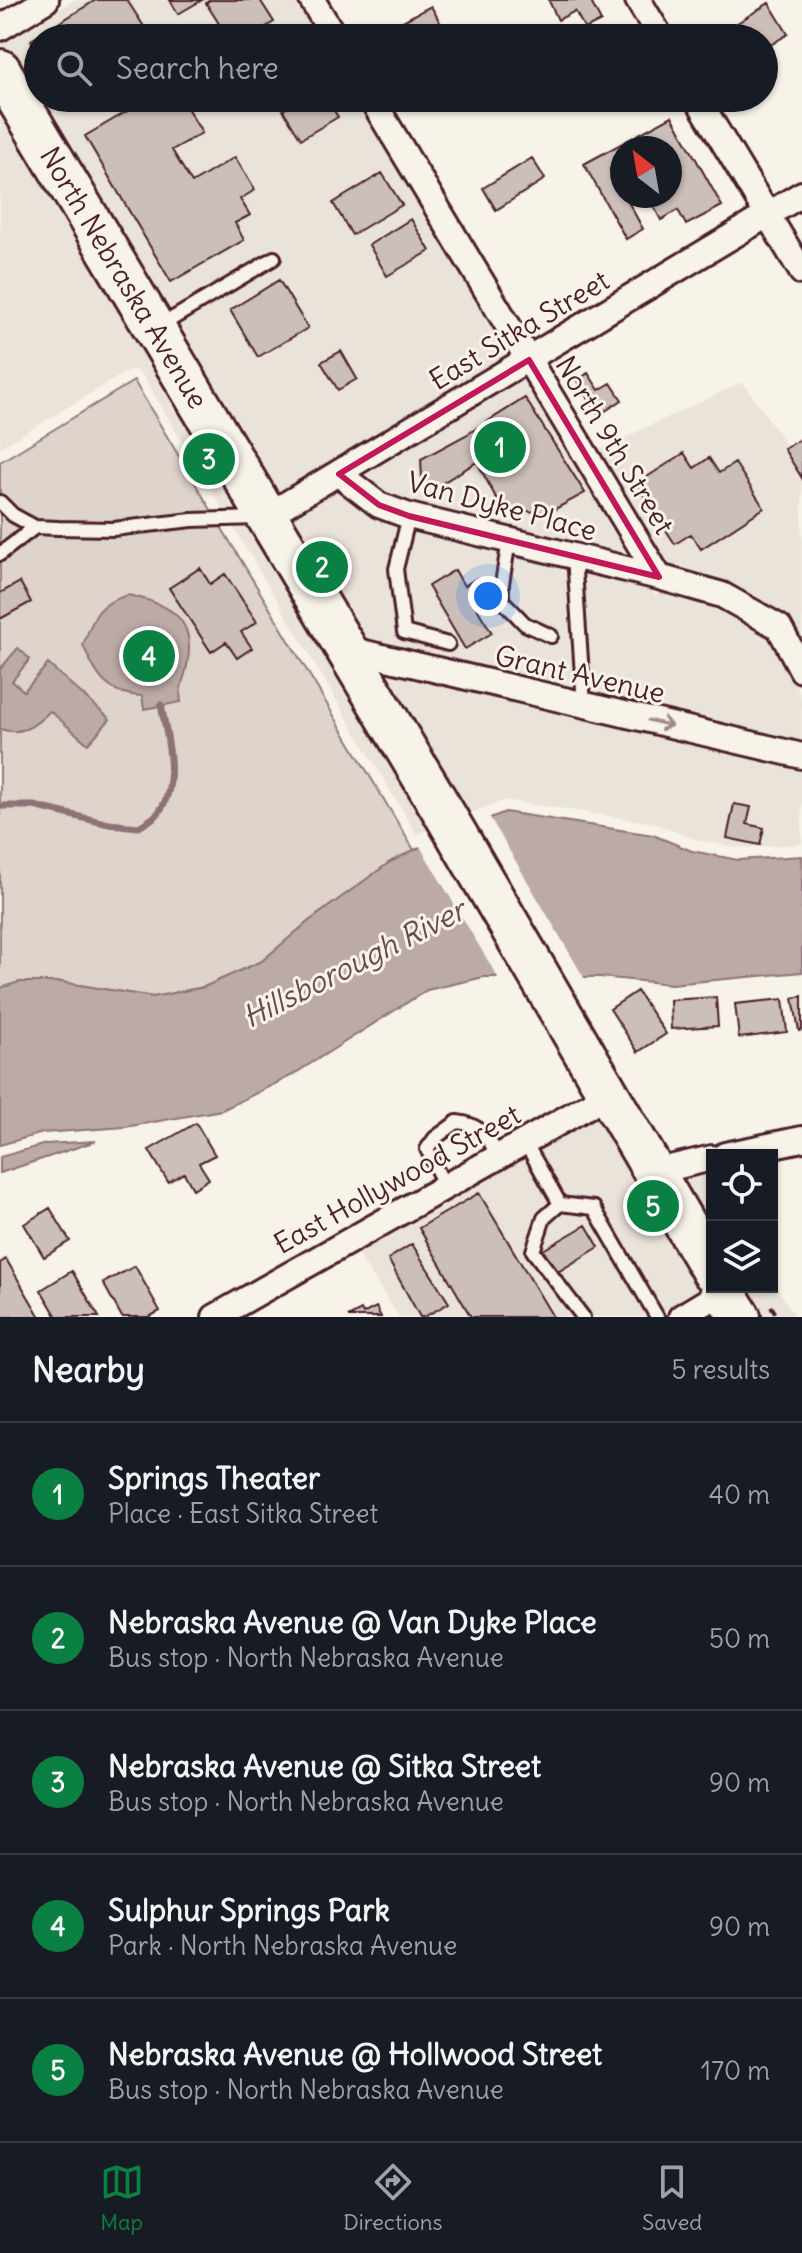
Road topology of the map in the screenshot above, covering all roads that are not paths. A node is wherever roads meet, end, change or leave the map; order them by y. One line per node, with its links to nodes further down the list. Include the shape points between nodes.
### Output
1 (46, 0): 6 (street)
2 (312, 0): 4 (street)
3 (638, 0): 5 (street)
4 (327, 24)
5 (653, 24)
6 (0, 28)
7 (0, 70): 8 (main road, North Nebraska Avenue)
8 (24, 111)
9 (25, 112): 16 (main road, North Nebraska Avenue)
10 (379, 112): 17 (street, North 9th Street)
11 (705, 112): 13 (street)
12 (802, 194): 13 (street, East Sitka Street)
13 (767, 214): 15 (street); 17 (street, East Sitka Street)
14 (274, 258): 16 (lane)
15 (802, 272)
16 (154, 330): 21 (main road, North Nebraska Avenue)
17 (529, 360): 18 (street, East Sitka Street); 26 (street, North 9th Street)
18 (339, 474): 20 (street, Van Dyke Place, via 379,505); 21 (street, East Sitka Street)
19 (0, 502): 22 (lane)
20 (409, 516): 23 (street, Van Dyke Place); 27 (lane, via 396,569)
21 (265, 517): 22 (lane, via 113,529); 30 (main road, North Nebraska Avenue)
22 (35, 527): 24 (lane)
23 (509, 540): 25 (street, Van Dyke Place); 28 (lane, via 502,600 525,624)
24 (0, 554)
25 (574, 556): 26 (street, Van Dyke Place); 33 (lane)
26 (659, 577): 32 (street, Van Dyke Place, via 722,595 779,627)
27 (404, 632): 29 (lane); 31 (lane)
28 (551, 636)
29 (448, 644)
30 (344, 648): 31 (street, Grant Avenue); 35 (main road, North Nebraska Avenue)
31 (398, 662): 33 (street, Grant Avenue)
32 (802, 670)
33 (584, 705): 34 (street, Grant Avenue, one-way to 34)
34 (802, 756)
35 (609, 1094): 37 (street, East Hollywood Street); 41 (main road, North Nebraska Avenue)
36 (802, 1139): 38 (street)
37 (525, 1142): 39 (street, East Hollywood Street); 43 (lane)
38 (754, 1149)
39 (499, 1157): 42 (street, East Hollywood Street); 42 (lane, via 481,1129 457,1122 427,1149)
40 (706, 1159): 41 (street)
41 (653, 1172): 44 (main road, North Nebraska Avenue)
42 (445, 1187): 46 (street, East Hollywood Street)
43 (560, 1204): 47 (lane, via 544,1218 533,1251); 48 (lane, via 594,1208)
44 (706, 1262)
45 (722, 1293): 49 (street)
46 (215, 1317)
47 (583, 1317)
48 (657, 1317)
49 (681, 1317)

